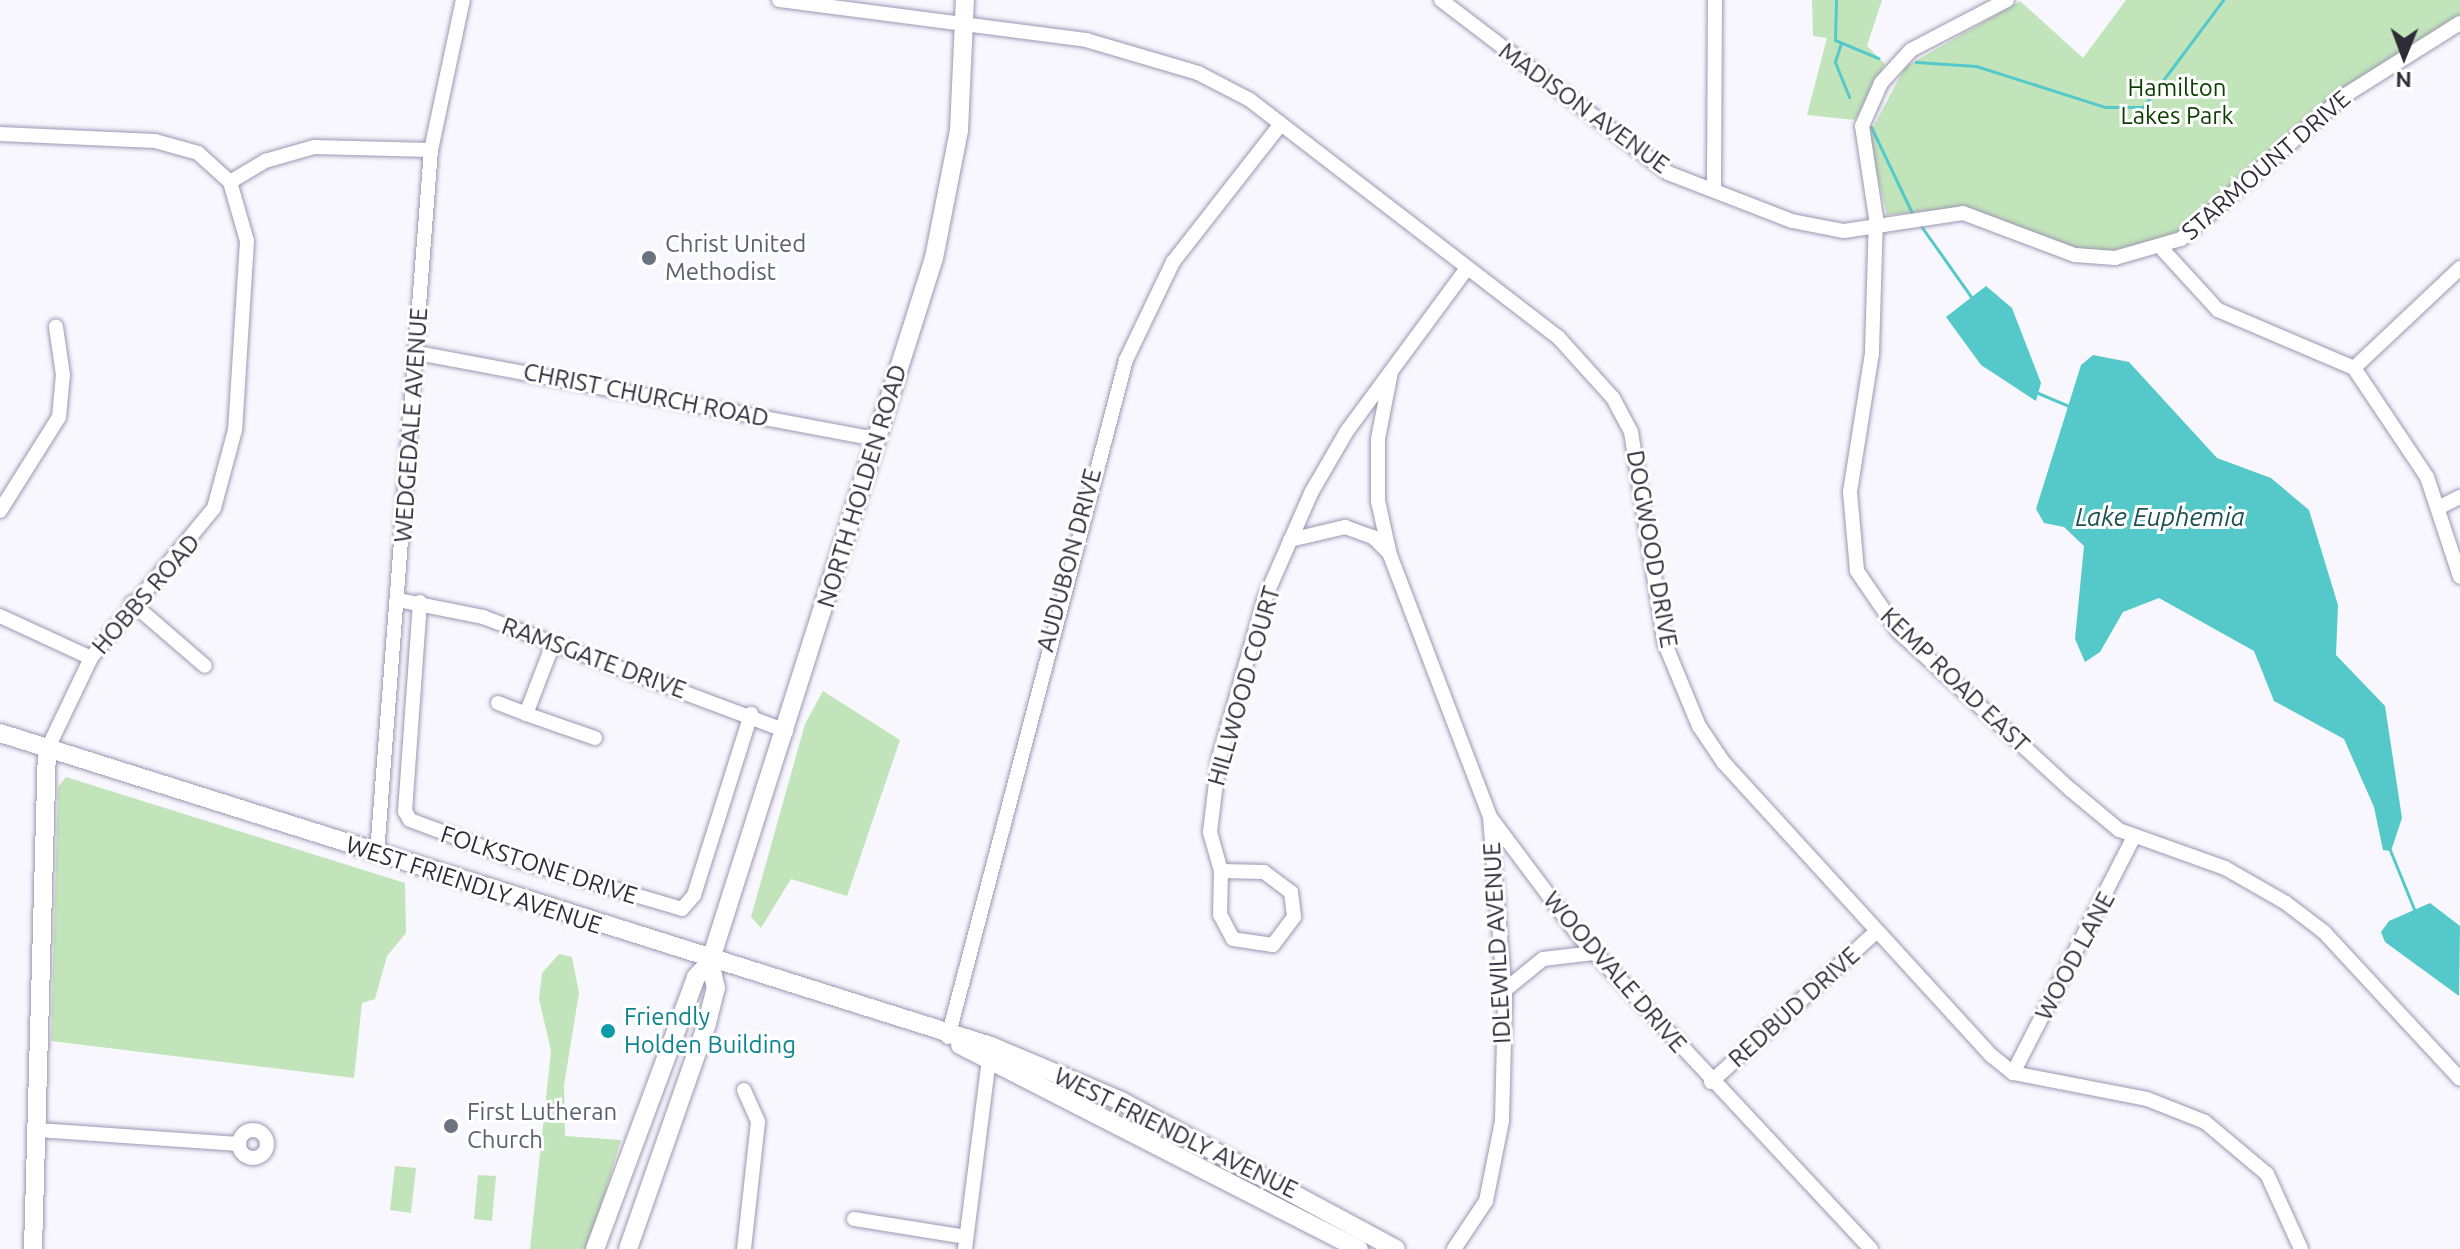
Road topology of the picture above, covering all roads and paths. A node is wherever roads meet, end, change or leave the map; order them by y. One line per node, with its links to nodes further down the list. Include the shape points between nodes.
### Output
1 (463, 0): 11 (street, WEDGEDALE AVENUE)
2 (779, 0): 8 (street, DOGWOOD DRIVE)
3 (965, 0): 8 (main road, NORTH HOLDEN ROAD)
4 (1441, 0): 13 (street, MADISON AVENUE, via 1668,173)
5 (1715, 0): 13 (street)
6 (2007, 0): 14 (street, KEMP ROAD EAST, via 1911,50 1881,83 1860,141)
7 (2460, 23): 15 (street, STARMOUNT DRIVE, via 2344,96 2210,217)
8 (964, 25): 9 (street, DOGWOOD DRIVE, via 1156,57 1250,100); 22 (main road, NORTH HOLDEN ROAD, via 950,188)
9 (1281, 124): 16 (street, DOGWOOD DRIVE); 51 (street, AUDUBON DRIVE, via 1173,262 1126,360)
10 (0, 134): 12 (street, via 175,143)
11 (431, 150): 12 (street, via 314,147 265,161); 19 (street, WEDGEDALE AVENUE)
12 (230, 182): 31 (street, HOBBS ROAD, via 247,241 231,455 203,528)
13 (1714, 187): 14 (street, MADISON AVENUE, via 1821,229)
14 (1875, 229): 15 (street, STARMOUNT DRIVE, via 1963,213 2075,255 2115,258); 44 (street, KEMP ROAD EAST, via 1870,368 1850,492 1857,571 1898,631 2071,790)
15 (2163, 250): 20 (street, via 2218,310)
16 (1467, 268): 21 (street, HILLWOOD COURT); 47 (street, DOGWOOD DRIVE, via 1558,337 1613,398 1638,456 1665,644 1699,726 1724,763)
17 (2460, 268): 20 (street)
18 (56, 327): 25 (street, via 63,375 59,417)
19 (417, 353): 22 (street, CHRIST CHURCH ROAD); 29 (street, WEDGEDALE AVENUE)
20 (2354, 368): 24 (street)
21 (1391, 372): 26 (street, HILLWOOD COURT, via 1347,431); 27 (street, WOODVALE DRIVE, via 1378,439 1378,501)
22 (875, 439): 39 (main road, NORTH HOLDEN ROAD)
23 (2460, 497): 24 (street)
24 (2440, 507): 28 (street)
25 (0, 511)
26 (1290, 540): 27 (street, via 1345,527 1373,537); 46 (street, HILLWOOD COURT, via 1265,598 1219,758 1210,832)
27 (1390, 555): 43 (street, WOODVALE DRIVE)
28 (2460, 577)
29 (398, 600): 30 (street, RAMSGATE DRIVE); 45 (street, WEDGEDALE AVENUE)
30 (420, 602): 33 (street, RAMSGATE DRIVE); 38 (street, FOLKSTONE DRIVE, via 405,811 410,820 517,860 682,909 694,895)
31 (132, 603): 34 (street, HOBBS ROAD); 35 (street)
32 (0, 616): 34 (street)
33 (553, 644): 37 (street); 38 (street, RAMSGATE DRIVE)
34 (91, 658): 42 (street, HOBBS ROAD)
35 (205, 666)
36 (498, 703): 37 (street)
37 (526, 714): 41 (street)
38 (751, 714): 39 (street, RAMSGATE DRIVE)
39 (786, 731): 49 (main road, NORTH HOLDEN ROAD)
40 (0, 733): 42 (main road, WEST FRIENDLY AVENUE)
41 (595, 738)
42 (47, 750): 45 (main road, WEST FRIENDLY AVENUE); 57 (main road, HOBBS ROAD)
43 (1490, 817): 48 (street, WOODVALE DRIVE); 50 (street, IDLEWILD AVENUE)
44 (2134, 837): 53 (street, WOOD LANE); 54 (street, KEMP ROAD EAST, via 2225,868 2286,903 2324,932)
45 (377, 853): 49 (main road, WEST FRIENDLY AVENUE)
46 (1221, 871): 46 (street, HILLWOOD COURT, via 1226,928 1243,944 1273,945 1294,917 1291,892 1276,876)
47 (1877, 931): 53 (street, DOGWOOD DRIVE); 55 (street, REDBUD DRIVE)
48 (1594, 953): 50 (street, via 1543,959); 55 (street, WOODVALE DRIVE)
49 (710, 962): 51 (main road, WEST FRIENDLY AVENUE); 62 (main road, NORTH HOLDEN ROAD, via 691,988); 63 (main road, NORTH HOLDEN ROAD, via 716,988 707,1023)
50 (1505, 990): 67 (street, IDLEWILD AVENUE, via 1499,1152 1486,1201)
51 (948, 1037): 52 (main road, WEST FRIENDLY AVENUE)
52 (989, 1054): 60 (street); 65 (main road, WEST FRIENDLY AVENUE); 66 (main road, WEST FRIENDLY AVENUE, via 1121,1101)
53 (2013, 1073): 69 (street, via 2147,1099 2205,1122 2267,1174)
54 (2460, 1079)
55 (1711, 1082): 68 (street, WOODVALE DRIVE)
56 (744, 1090): 64 (street, via 758,1122)
57 (38, 1130): 58 (street); 61 (main road, HOBBS ROAD)
58 (239, 1144)
59 (854, 1219): 60 (street)
60 (966, 1243)
61 (33, 1249)
62 (595, 1249)
63 (628, 1249)
64 (744, 1249)
65 (1359, 1249)
66 (1396, 1249)
67 (1454, 1249)
68 (1871, 1249)
69 (2301, 1249)

